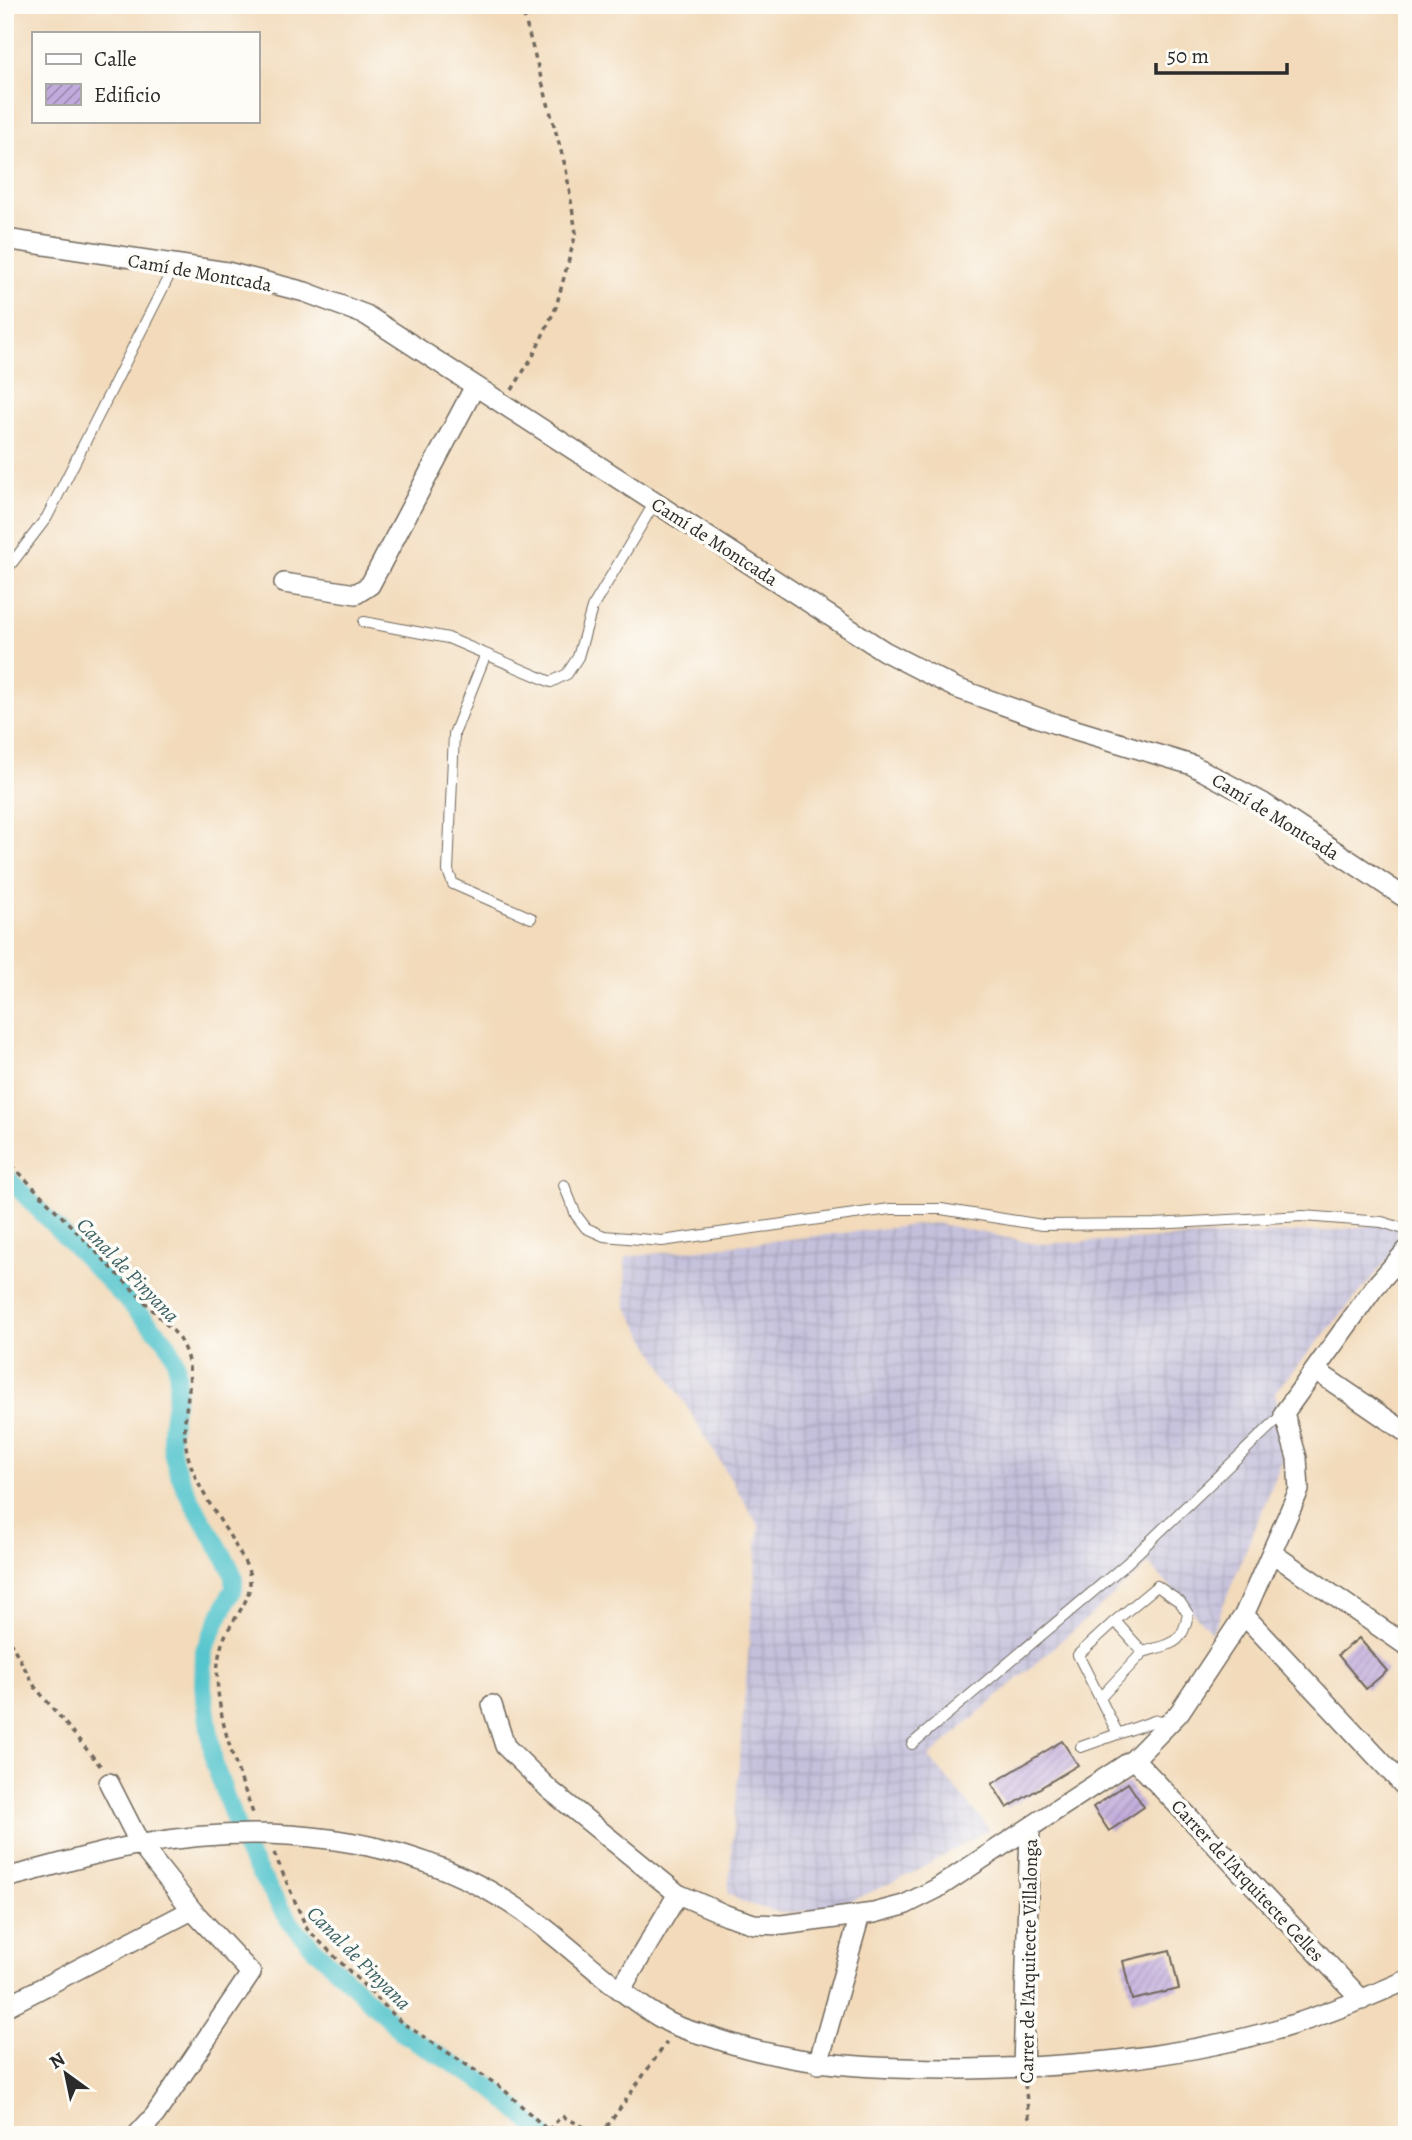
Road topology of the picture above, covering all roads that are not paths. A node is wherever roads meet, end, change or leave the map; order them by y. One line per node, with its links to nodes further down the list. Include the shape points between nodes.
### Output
1 (5, 239): 2 (street, Camí de Montcada)
2 (174, 266): 3 (street, Camí de Montcada, via 227,272 366,315); 5 (lane, via 47,517)
3 (475, 386): 4 (street, Camí de Montcada); 6 (street, via 370,585 356,594)
4 (655, 502): 8 (lane, via 592,608 578,657 567,674 551,682); 9 (street, Camí de Montcada, via 884,652 956,688 1192,765 1263,803)
5 (5, 572)
6 (284, 583)
7 (364, 622): 8 (lane, via 448,638)
8 (485, 656): 10 (lane, via 454,734 449,871 453,884)
9 (1407, 899)
10 (531, 918)
11 (564, 1185): 12 (lane, via 586,1228 604,1236 662,1241 890,1209 942,1209 1042,1224 1303,1216 1382,1222)
12 (1407, 1230)
13 (1405, 1256): 14 (street, via 1373,1289)
14 (1315, 1370): 15 (street); 16 (street)
15 (1284, 1413): 17 (street, via 1297,1458 1299,1490); 26 (lane, via 1127,1563)
16 (1407, 1433)
17 (1272, 1553): 18 (street); 20 (street)
18 (1244, 1615): 24 (street); 30 (street)
19 (1115, 1621): 21 (lane); 21 (lane, via 1157,1586 1180,1602 1188,1615 1184,1634 1174,1643); 22 (lane, via 1078,1655)
20 (1407, 1646)
21 (1143, 1653): 22 (lane)
22 (1100, 1698): 25 (lane)
23 (492, 1705): 34 (street, via 505,1746 550,1790)
24 (1166, 1726): 25 (lane, via 1157,1720); 28 (street)
25 (1118, 1734): 27 (lane)
26 (912, 1744)
27 (1081, 1747)
28 (1134, 1759): 31 (street); 39 (street, Carrer de l'Arquitecte Celles)
29 (109, 1783): 32 (street)
30 (1407, 1789)
31 (1030, 1829): 36 (street, via 936,1889 904,1905); 42 (street, Carrer de l'Arquitecte Villalonga)
32 (141, 1844): 33 (street); 35 (street); 38 (street, via 251,1835 372,1845 440,1865 509,1902)
33 (5, 1878)
34 (678, 1894): 36 (street, via 754,1924); 38 (street)
35 (192, 1910): 40 (street); 43 (street, via 251,1973)
36 (860, 1915): 41 (street)
37 (1407, 1980): 39 (street)
38 (621, 1989): 41 (street, via 679,2026 759,2053)
39 (1362, 2000): 42 (street, via 1268,2032 1119,2062)
40 (5, 2007)
41 (818, 2064): 42 (street, via 889,2069)
42 (1023, 2068)
43 (137, 2135)

